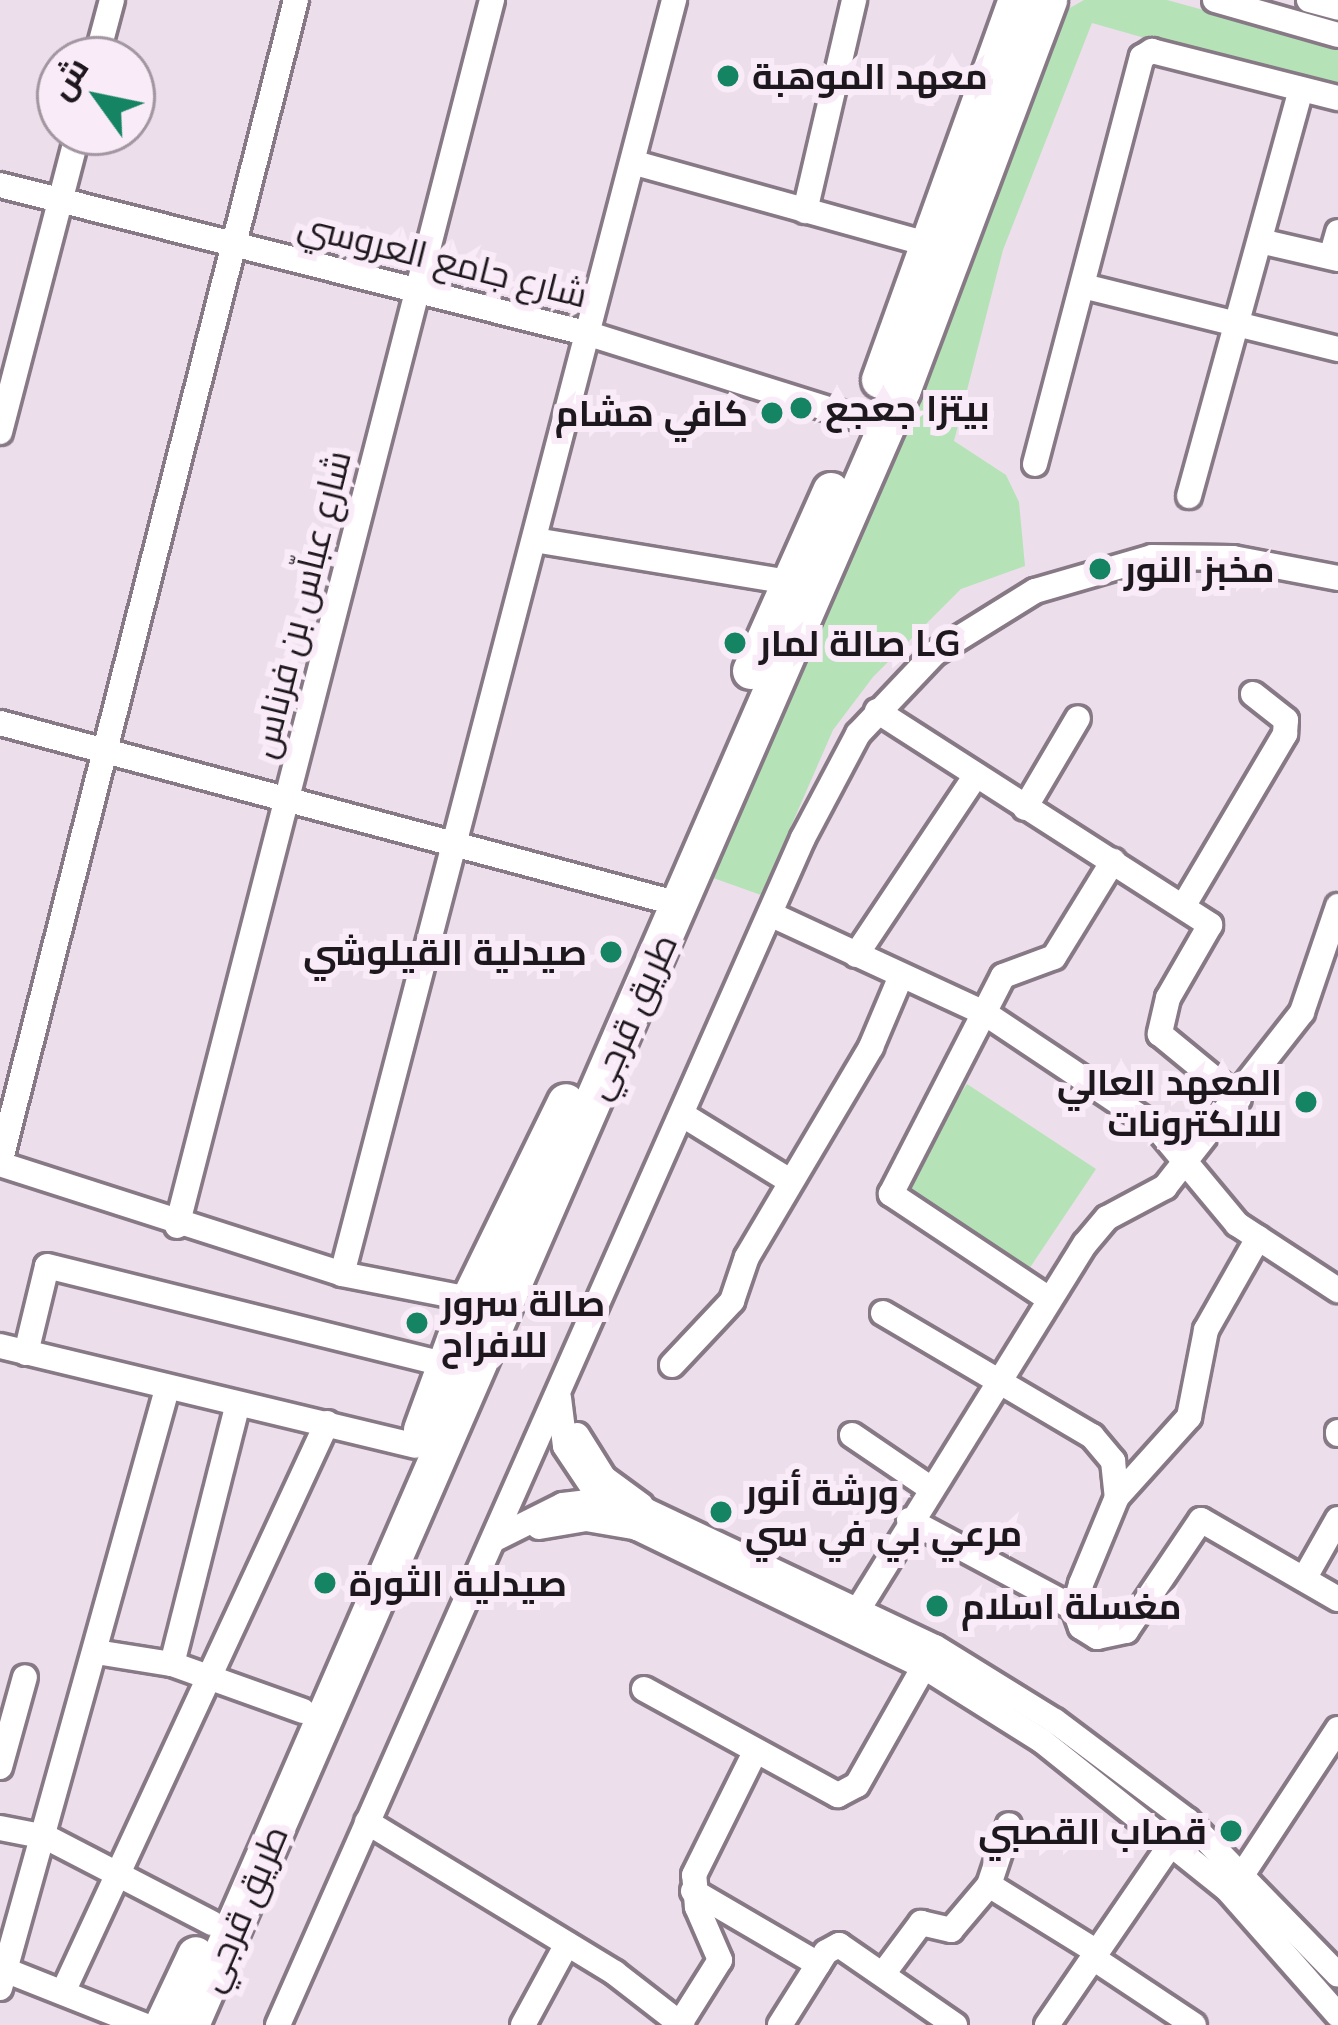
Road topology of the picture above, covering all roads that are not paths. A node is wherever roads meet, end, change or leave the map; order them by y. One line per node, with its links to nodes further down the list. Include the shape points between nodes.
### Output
1 (112, 0): 13 (street)
2 (296, 0): 22 (street)
3 (492, 0): 26 (street, شارع عباّس بن فرناس)
4 (674, 0): 17 (street)
5 (854, 0): 20 (street)
6 (1017, 0): 23 (highway, طريق قرجي)
7 (1060, 0): 11 (highway, طريق قرجي)
8 (1215, 0): 12 (street)
9 (1309, 0): 10 (street)
10 (1338, 8)
11 (1044, 16): 47 (highway, طريق قرجي, via 949,277)
12 (1338, 35)
13 (102, 36)
14 (1301, 90): 15 (street); 21 (street); 25 (street, via 1152,51 1142,57)
15 (1338, 98)
16 (72, 156): 19 (street)
17 (635, 164): 20 (street); 28 (street)
18 (0, 185): 19 (street, شارع جامع العروسي)
19 (60, 201): 22 (street, شارع جامع العروسي); 31 (street)
20 (806, 211): 23 (street)
21 (1260, 241): 24 (street); 27 (street)
22 (235, 243): 26 (street, شارع جامع العروسي); 41 (street)
23 (934, 246): 30 (highway, طريق قرجي)
24 (1336, 250)
25 (1084, 286): 27 (street); 32 (street)
26 (415, 287): 28 (street, شارع جامع العروسي); 43 (street, شارع عباّس بن فرناس)
27 (1234, 323): 29 (street); 33 (street)
28 (589, 334): 30 (street, شارع جامع العروسي); 34 (street)
29 (1338, 349)
30 (863, 420): 36 (highway, طريق قرجي)
31 (0, 432)
32 (1035, 464)
33 (1189, 496)
34 (535, 541): 36 (street); 45 (street)
35 (1338, 578): 38 (street, via 1234,558 1152,557 1097,572 1035,591 971,625)
36 (788, 582): 47 (highway, طريق قرجي)
37 (1252, 694): 48 (street, via 1286,720 1285,734)
38 (877, 710): 42 (street); 50 (street, via 842,759)
39 (1078, 718): 44 (street)
40 (0, 723): 41 (street)
41 (107, 752): 43 (street); 57 (street)
42 (976, 775): 44 (street); 51 (street)
43 (287, 802): 45 (street); 59 (street, شارع عباّس بن فرناس)
44 (1024, 808): 46 (street)
45 (460, 846): 47 (street); 61 (street)
46 (1113, 861): 48 (street); 53 (street, via 1054,957 1007,972)
47 (667, 901): 63 (highway, طريق قرجي); 119 (highway, طريق قرجي)
48 (1184, 905): 54 (street, via 1210,932 1168,998 1160,1034)
49 (1338, 906): 54 (street, via 1302,1012)
50 (770, 914): 51 (street); 55 (street)
51 (856, 955): 52 (street)
52 (901, 976): 53 (street); 58 (street, via 871,1047)
53 (986, 1014): 56 (street, via 1156,1128); 64 (street, via 891,1194)
54 (1239, 1099): 56 (street)
55 (683, 1115): 58 (street); 72 (street)
56 (1188, 1161): 60 (street, via 1237,1224); 64 (street, via 1149,1201 1107,1218)
57 (0, 1163): 59 (street)
58 (790, 1181): 69 (street, via 732,1301)
59 (177, 1226): 61 (street)
60 (1258, 1238): 62 (street); 78 (street, via 1206,1330 1189,1417)
61 (342, 1274): 63 (street)
62 (1338, 1289)
63 (470, 1299): 68 (highway, طريق قرجي)
64 (1049, 1299): 70 (street)
65 (883, 1313): 70 (street)
66 (0, 1346): 67 (street)
67 (26, 1353): 68 (street, via 47,1266); 71 (street)
68 (447, 1365): 76 (highway, طريق قرجي)
69 (672, 1365)
70 (996, 1380): 77 (street); 78 (street, via 1092,1436 1113,1461)
71 (167, 1389): 73 (street); 88 (street)
72 (562, 1390): 79 (street, via 565,1446); 80 (street, via 585,1453); 83 (street)
73 (238, 1407): 74 (street); 90 (street)
74 (327, 1423): 76 (street); 92 (street)
75 (852, 1435): 77 (street)
76 (415, 1446): 94 (highway, طريق قرجي)
77 (928, 1486): 82 (street)
78 (1117, 1497): 86 (street)
79 (601, 1500): 80 (street); 83 (street, via 563,1505)
80 (642, 1519): 83 (street, via 546,1524); 87 (street)
81 (1338, 1519): 84 (street)
82 (908, 1520): 86 (street); 87 (street)
83 (490, 1549): 98 (street)
84 (1304, 1579): 85 (street); 86 (street, via 1201,1520 1126,1631 1097,1636 1081,1627)
85 (1338, 1599)
86 (1074, 1609)
87 (852, 1618): 89 (street)
88 (96, 1652): 90 (street); 102 (street)
89 (929, 1656): 96 (street, via 845,1793 830,1795); 101 (street)
90 (172, 1664): 92 (street)
91 (25, 1677): 97 (street)
92 (212, 1680): 94 (street); 104 (street)
93 (644, 1689): 96 (street)
94 (303, 1711): 107 (highway, طريق قرجي)
95 (1338, 1729): 103 (street)
96 (755, 1752): 106 (street, via 698,1859)
97 (0, 1767)
98 (367, 1822): 108 (street); 120 (street)
99 (1009, 1826): 105 (street)
100 (0, 1828): 102 (street)
101 (1180, 1830): 103 (street); 109 (street); 115 (street)
102 (46, 1837): 104 (street); 112 (street)
103 (1244, 1872): 113 (street)
104 (119, 1876): 107 (street); 114 (street)
105 (989, 1885): 109 (street); 111 (street, via 951,1930 921,1923)
106 (693, 1891): 110 (street); 116 (street, via 721,1960)
107 (212, 1922): 118 (highway, طريق قرجي)
108 (567, 1944): 116 (street); 121 (street)
109 (1095, 1955): 124 (street); 125 (street)
110 (818, 1964): 111 (street, via 839,1945); 122 (street)
111 (883, 1974): 123 (street)
112 (2, 1975): 114 (street)
113 (1338, 1976)
114 (64, 1990): 117 (street)
115 (1337, 2021)
116 (681, 2024)
117 (143, 2025)
118 (163, 2025)
119 (191, 2025)
120 (278, 2025)
121 (523, 2025)
122 (781, 2025)
123 (955, 2025)
124 (1046, 2025)
125 (1194, 2025)

